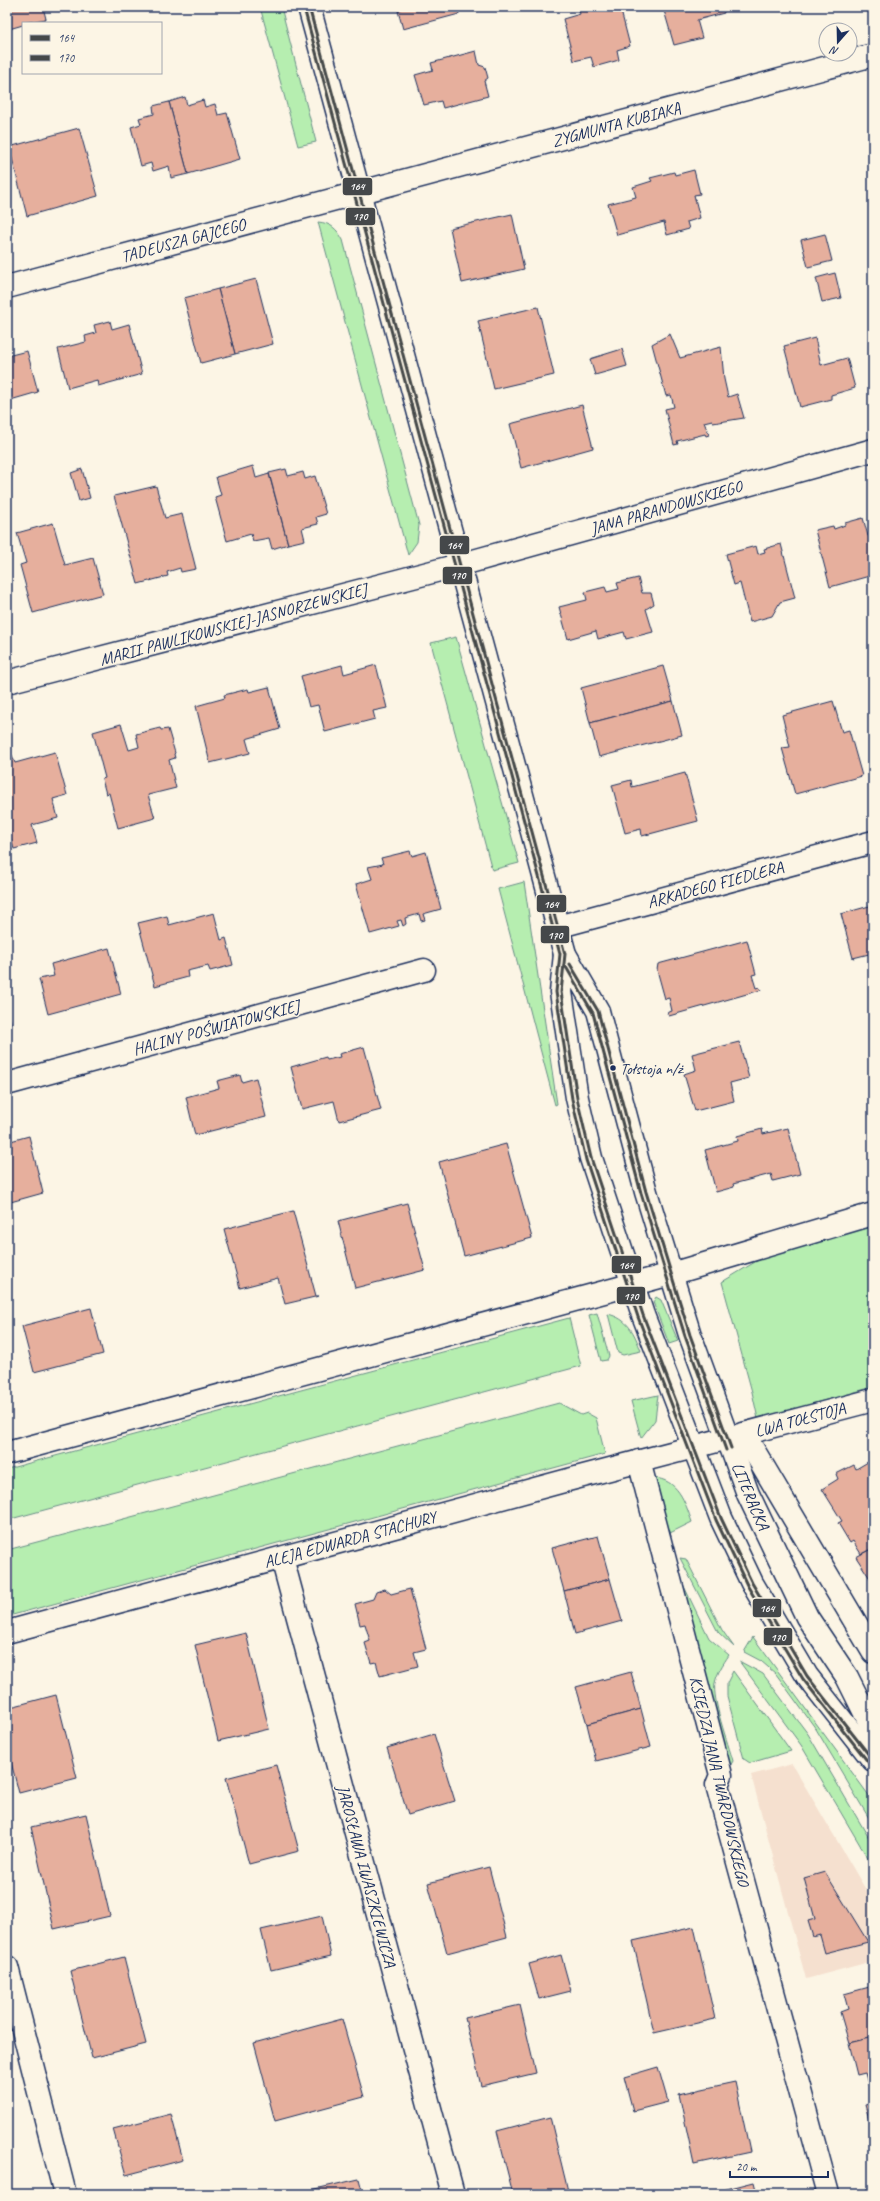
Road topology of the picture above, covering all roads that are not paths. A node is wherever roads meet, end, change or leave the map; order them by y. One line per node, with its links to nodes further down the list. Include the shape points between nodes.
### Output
1 (309, 7): 3 (street, LITERACKA)
2 (873, 55): 3 (street, ZYGMUNTA KUBIAKA)
3 (359, 192): 4 (street, TADEUSZA GAJCEGO); 6 (street, LITERACKA)
4 (7, 287)
5 (873, 450): 6 (street, JANA PARANDOWSKIEGO)
6 (459, 565): 7 (street, MARII PAWLIKOWSKIEJ-JASNORZEWSKIEJ); 9 (street, LITERACKA)
7 (7, 682)
8 (873, 842): 9 (street, ARKADEGO FIEDLERA)
9 (557, 927): 10 (street, LITERACKA)
10 (565, 954): 14 (street, LITERACKA, via 598,1011 646,1192); 15 (street, LITERACKA, via 561,992 577,1098 591,1158)
11 (424, 970): 12 (street, HALINY POŚWIATOWSKIEJ)
12 (7, 1084)
13 (873, 1214): 14 (street)
14 (671, 1274): 15 (street); 17 (street, LITERACKA, via 690,1335)
15 (632, 1285): 18 (street, LITERACKA); 19 (street)
16 (873, 1400): 17 (street, LWA TOŁSTOJA)
17 (736, 1436): 18 (street, LWA TOŁSTOJA); 23 (street); 24 (street, LITERACKA, via 757,1515 807,1617 847,1677)
18 (693, 1446): 20 (street, ALEJA EDWARDA STACHURY); 25 (street, LITERACKA, via 721,1518 752,1583 807,1676)
19 (7, 1453)
20 (639, 1461): 21 (street, ALEJA EDWARDA STACHURY); 29 (street, KSIĘDZA JANA TWARDOWSKIEGO, via 721,1775 717,1785)
21 (282, 1558): 22 (street, ALEJA EDWARDA STACHURY); 28 (street, JAROSŁAWA IWASZKIEWICZA)
22 (7, 1632)
23 (873, 1652)
24 (873, 1729)
25 (873, 1760)
26 (7, 1967): 27 (street)
27 (65, 2194)
28 (453, 2194)
29 (828, 2194)

